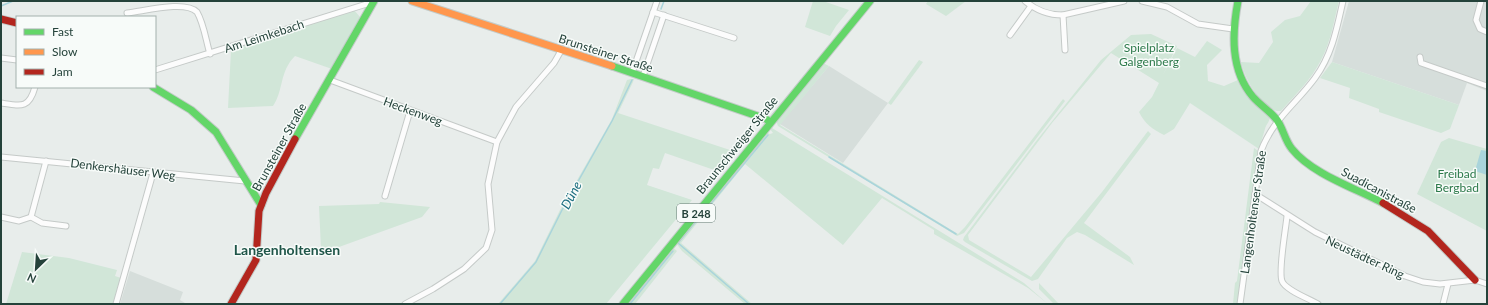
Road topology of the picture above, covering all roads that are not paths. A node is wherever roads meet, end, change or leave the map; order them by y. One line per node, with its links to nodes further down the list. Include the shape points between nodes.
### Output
1 (412, 1): 22 (street, Brunsteiner Straße)
2 (657, 1): 12 (street)
3 (870, 1): 38 (street, Braunschweiger Straße / B 248)
4 (1025, 1): 11 (street)
5 (1124, 1): 15 (street)
6 (1142, 1): 18 (street, via 1167,7 1198,24)
7 (1238, 1): 18 (street, Suadicanistraße)
8 (1343, 1): 37 (street, Langenholtenser Straße, via 1327,60 1315,78)
9 (1481, 1): 19 (street, via 1476,20 1480,29)
10 (374, 2): 24 (street, Am Leimkebach); 31 (street, Brunsteiner Straße)
11 (1031, 6): 15 (street, via 1045,13); 20 (street)
12 (653, 12): 14 (street); 29 (street)
13 (127, 13): 24 (street, via 174,3 190,6 198,15)
14 (664, 15): 21 (street); 30 (street)
15 (1063, 15): 23 (street)
16 (1, 19): 17 (street)
17 (16, 23)
18 (1234, 29): 37 (street, Suadicanistraße, via 1233,46 1242,80 1252,96)
19 (1487, 32)
20 (1010, 35)
21 (734, 38)
22 (562, 49): 29 (street, Brunsteiner Straße); 39 (street, via 554,63 516,107)
23 (1064, 50)
24 (210, 54): 28 (street, Am Leimkebach)
25 (1420, 57): 32 (street, via 1421,63)
26 (1, 58): 27 (street)
27 (16, 60)
28 (156, 70)
29 (632, 73): 30 (street, Brunsteiner Straße)
30 (643, 76): 38 (street, Brunsteiner Straße)
31 (330, 80): 36 (street, Heckenweg); 46 (street, Brunsteiner Straße, via 289,148)
32 (1487, 86)
33 (35, 88): 35 (street, via 32,99 27,104)
34 (155, 88): 43 (street, Brunsteiner Straße, via 184,105 216,132)
35 (1, 103)
36 (410, 110): 39 (street, Heckenweg); 45 (street)
37 (1277, 120): 44 (street, Langenholtenser Straße, via 1261,150); 51 (street, Suadicanistraße, via 1291,148 1304,162 1409,217 1437,239)
38 (770, 122): 57 (street, Braunschweiger Straße / B 248)
39 (497, 142): 56 (street, via 488,184 492,230 486,248 464,269)
40 (1, 156): 41 (street, Denkershäuser Weg)
41 (46, 161): 42 (street, Denkershäuser Weg); 49 (street)
42 (153, 173): 43 (street, Denkershäuser Weg); 54 (street)
43 (245, 181): 46 (street, Brunsteiner Straße)
44 (1255, 194): 47 (street, Neustädter Ring); 58 (street, Langenholtenser Straße)
45 (385, 196)
46 (261, 205): 55 (street, via 256,260)
47 (1287, 216): 52 (street, Neustädter Ring, via 1314,232 1405,276 1423,282); 59 (street, via 1282,281 1287,287)
48 (1, 217): 49 (street, via 19,221)
49 (31, 217): 50 (street, via 42,223)
50 (66, 226)
51 (1475, 280): 52 (street, Neustädter Ring); 53 (street, Neustädter Ring)
52 (1448, 284): 60 (street)
53 (1487, 284)
54 (116, 304)
55 (231, 304)
56 (405, 304)
57 (623, 304)
58 (1240, 304)
59 (1318, 304)
60 (1443, 304)

